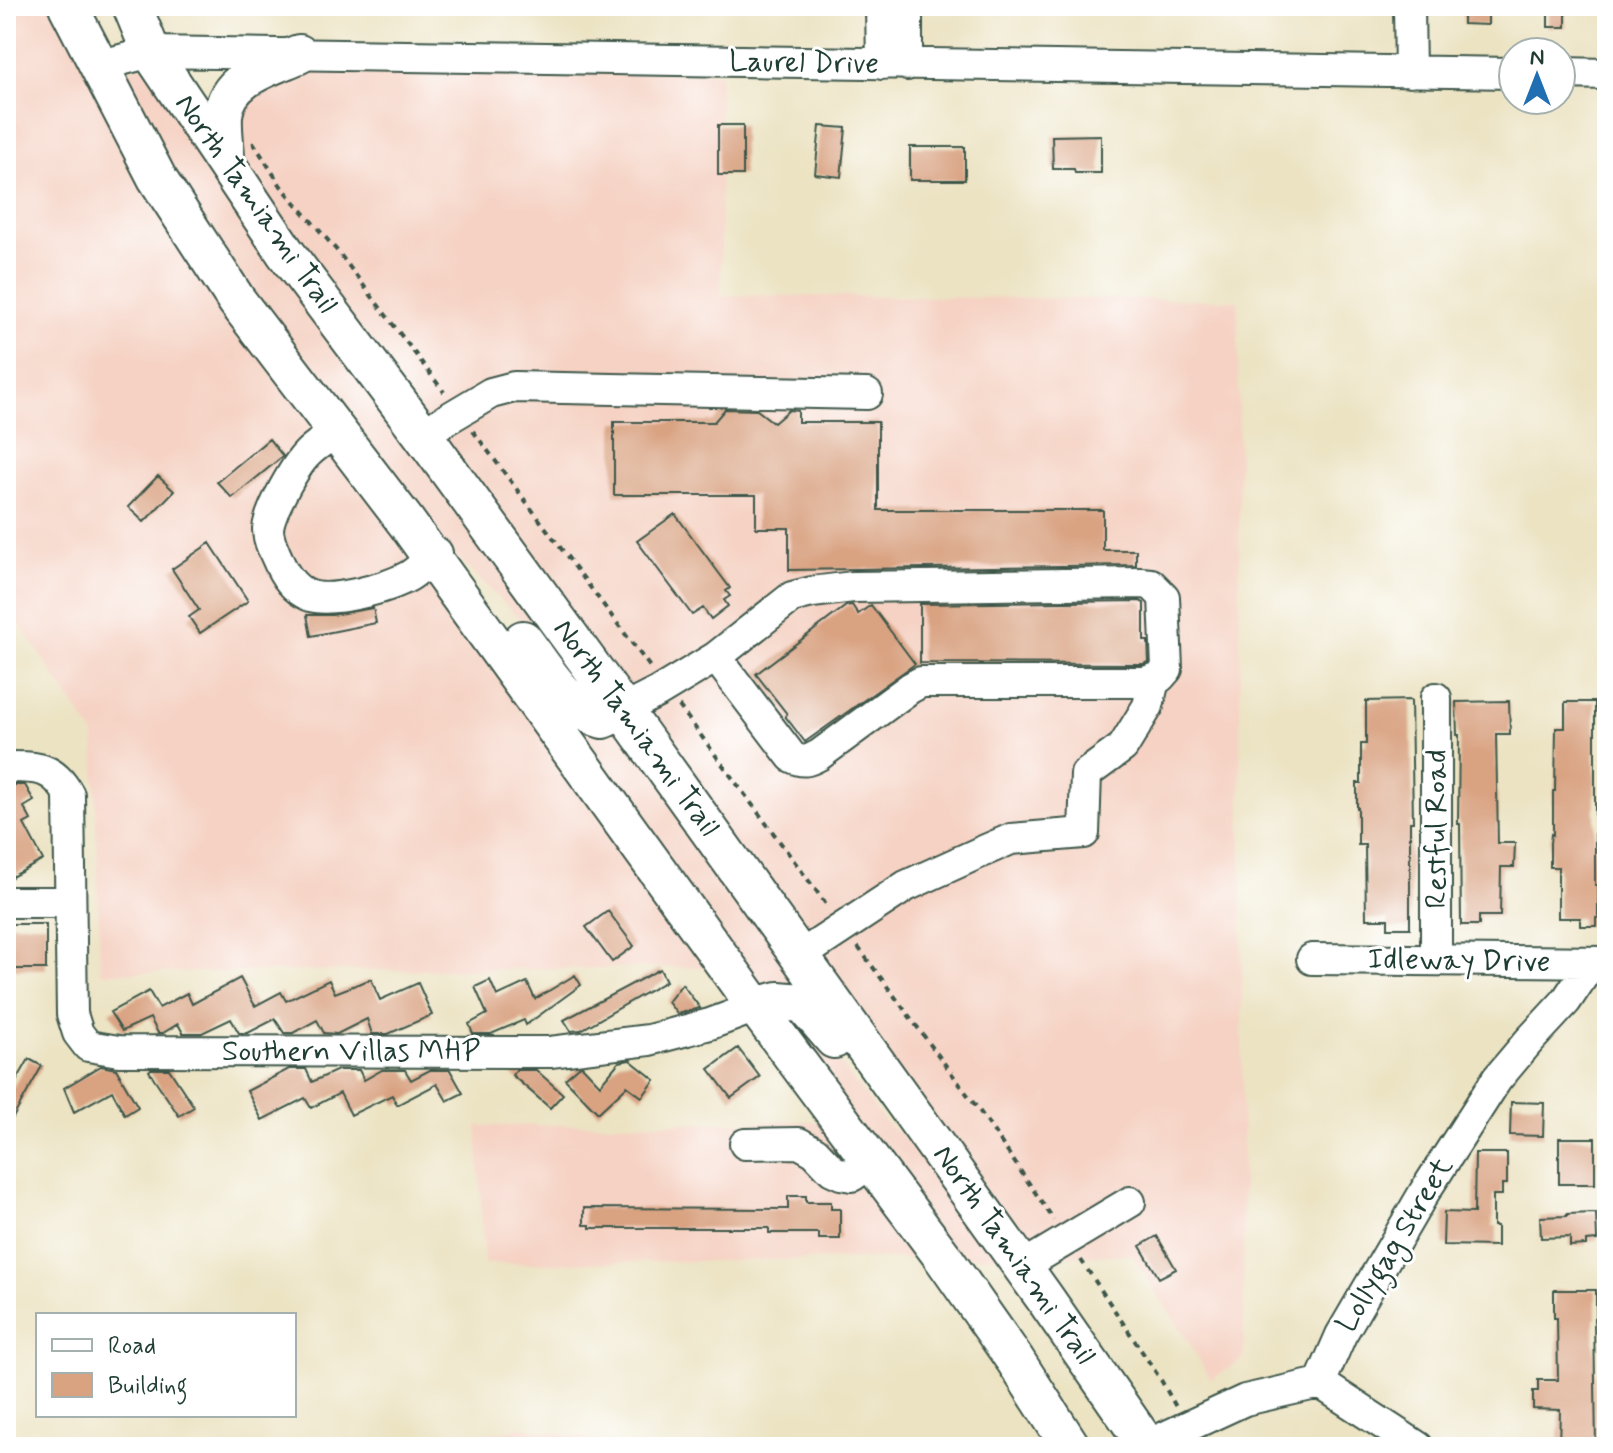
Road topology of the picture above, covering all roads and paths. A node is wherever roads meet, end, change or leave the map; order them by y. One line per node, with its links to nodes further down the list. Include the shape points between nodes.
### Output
1 (68, 6): 9 (main road, North Tamiami Trail)
2 (132, 6): 6 (main road, North Tamiami Trail)
3 (881, 6): 8 (street)
4 (907, 6): 8 (street)
5 (1409, 6): 10 (street)
6 (151, 52): 7 (street, Laurel Drive); 9 (street, Laurel Drive); 14 (main road, North Tamiami Trail)
7 (299, 54): 8 (street, Laurel Drive); 14 (main road, via 233,88 223,114)
8 (894, 65): 10 (street, Laurel Drive)
9 (98, 66): 17 (main road, North Tamiami Trail, via 157,178 237,301)
10 (1410, 72): 11 (street, Laurel Drive)
11 (1497, 73)
12 (1577, 73): 13 (street)
13 (1607, 74)
14 (238, 150): 16 (path, via 281,186 339,253); 18 (main road, North Tamiami Trail, via 285,252)
15 (867, 394): 16 (street, via 514,387 491,393)
16 (459, 412): 18 (street); 22 (path)
17 (337, 431): 19 (main road, North Tamiami Trail); 19 (street, via 307,454 269,518 268,534 281,570 308,595 354,594 393,584)
18 (422, 434): 24 (main road, North Tamiami Trail)
19 (434, 555): 24 (main road, via 511,626 566,696 594,717 603,719); 33 (main road, North Tamiami Trail)
20 (716, 657): 21 (street, via 800,761 819,755 921,682); 21 (street, via 792,597 812,592 1141,583 1151,584 1164,597 1167,669); 22 (street)
21 (1154, 680): 28 (street, via 1148,706 1123,747 1086,774 1084,833 1011,839 906,886)
22 (665, 688): 24 (street); 28 (path)
23 (1436, 698): 31 (street, Restful Road)
24 (623, 710): 29 (main road, North Tamiami Trail)
25 (6, 767): 27 (street, Southern Villas MHP, via 48,771 69,795)
26 (6, 902): 27 (street)
27 (70, 902): 33 (street, Southern Villas MHP, via 72,1014 78,1033 88,1046 119,1051 550,1052 649,1040)
28 (843, 927): 29 (street); 38 (path)
29 (800, 956): 35 (main road, North Tamiami Trail)
30 (1312, 959): 31 (street, Idleway Drive)
31 (1436, 960): 32 (street, Idleway Drive)
32 (1600, 962): 40 (street, Lollygag Street, via 1497,1079 1384,1259)
33 (756, 1007): 35 (main road, via 778,1001 803,1003 894,1116); 36 (main road, North Tamiami Trail)
34 (745, 1144): 36 (street, via 799,1143 832,1170 852,1176)
35 (937, 1147): 39 (main road, North Tamiami Trail)
36 (872, 1162): 43 (main road, North Tamiami Trail)
37 (1130, 1202): 38 (street)
38 (1067, 1240): 39 (street); 41 (path)
39 (1023, 1266): 42 (main road, North Tamiami Trail)
40 (1320, 1383): 41 (street, via 1245,1400); 44 (street)
41 (1187, 1426): 42 (street)
42 (1146, 1446)
43 (1071, 1447)
44 (1418, 1447)

